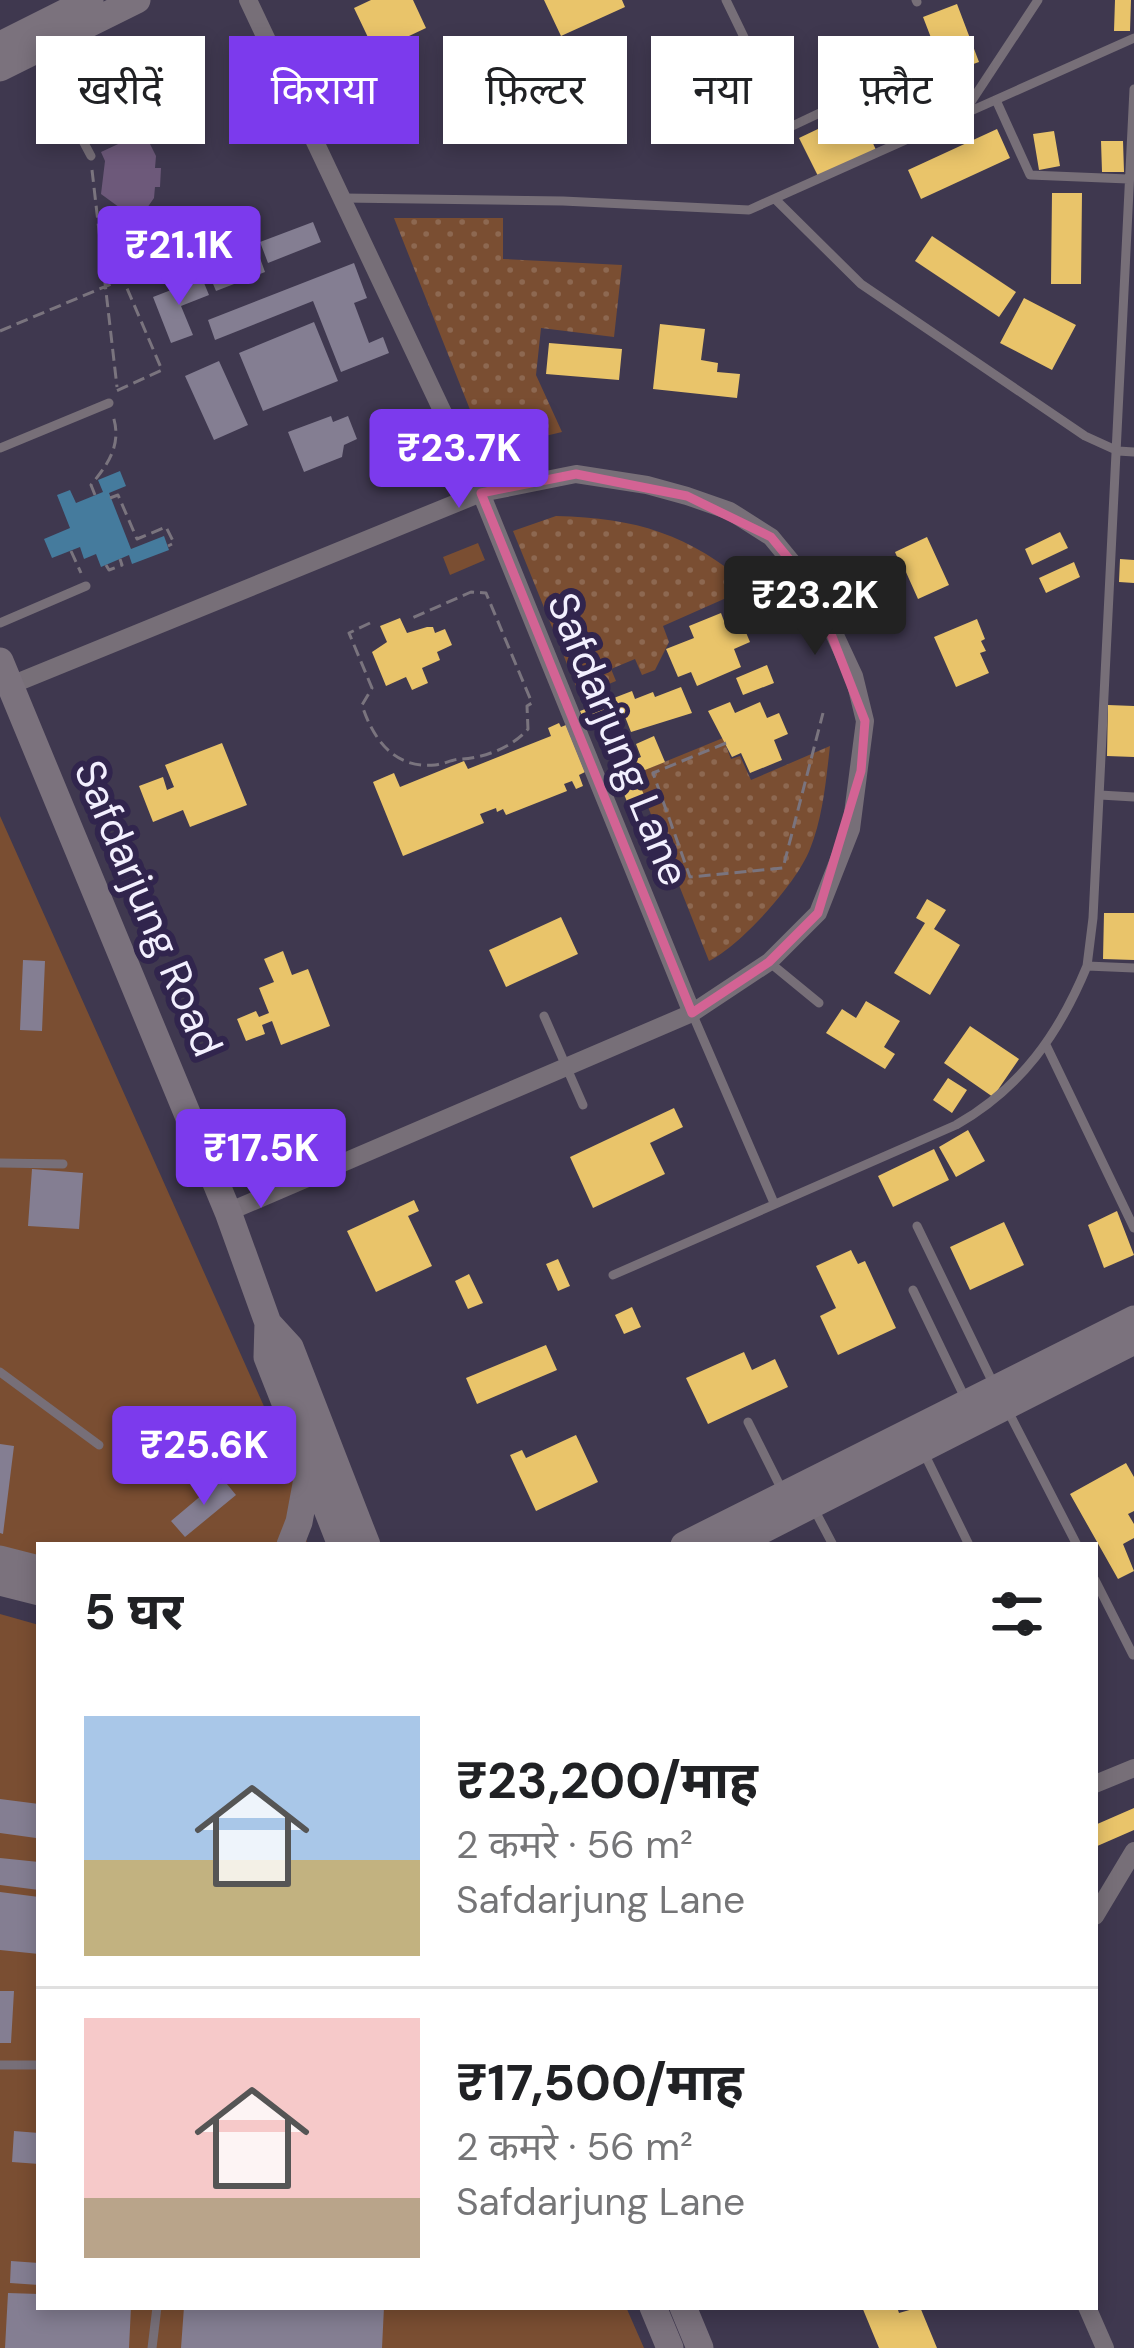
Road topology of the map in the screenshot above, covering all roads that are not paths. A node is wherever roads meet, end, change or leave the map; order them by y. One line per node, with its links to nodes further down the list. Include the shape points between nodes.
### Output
1 (90, 0): 7 (main road)
2 (137, 0): 8 (main road)
3 (248, 0): 18 (street, Safdarjung Lane)
4 (727, 0): 14 (lane, via 788,128)
5 (1038, 0): 11 (lane)
6 (1134, 38): 12 (lane)
7 (0, 45)
8 (35, 52): 9 (main road); 16 (lane)
9 (0, 68)
10 (1134, 89): 17 (lane)
11 (974, 97)
12 (996, 100): 13 (lane); 17 (lane, via 1030,175)
13 (974, 109)
14 (818, 114)
15 (897, 144): 19 (lane)
16 (91, 156)
17 (1128, 178): 22 (lane)
18 (342, 198): 19 (lane, via 749,210); 24 (street, Safdarjung Lane)
19 (775, 199): 22 (lane, via 861,284)
20 (109, 403): 21 (lane)
21 (0, 448)
22 (1118, 451): 23 (lane); 28 (lane)
23 (1134, 452)
24 (481, 493): 27 (street); 30 (street, via 576,474 687,496 771,537 813,588 860,698 861,771 851,829 818,913); 34 (street, Safdarjung Lane)
25 (86, 586): 26 (lane)
26 (0, 623)
27 (5, 673): 42 (main road, Safdarjung Road)
28 (1100, 795): 29 (lane); 31 (lane)
29 (1134, 797)
30 (769, 962): 33 (lane); 34 (street)
31 (1087, 966): 32 (lane); 36 (lane)
32 (1134, 968)
33 (819, 1003)
34 (692, 1013): 37 (street); 41 (lane, Safdarjung Lane)
35 (544, 1016): 37 (lane)
36 (1046, 1045): 41 (lane, via 993,1104); 44 (lane)
37 (566, 1066): 38 (lane); 42 (street)
38 (583, 1105)
39 (0, 1163): 40 (lane)
40 (63, 1164)
41 (774, 1203): 45 (lane)
42 (228, 1211): 48 (main road, Safdarjung Road)
43 (917, 1226): 51 (lane)
44 (1134, 1228)
45 (613, 1275)
46 (913, 1290): 52 (lane)
47 (1134, 1319): 51 (main road)
48 (268, 1323): 56 (main road, Safdarjung Road, via 267,1357); 61 (main road, Safdarjung Road, via 290,1347)
49 (1134, 1341): 51 (main road)
50 (0, 1372): 54 (lane)
51 (1001, 1397): 52 (main road); 55 (main road); 66 (lane)
52 (968, 1402): 57 (main road)
53 (748, 1422): 57 (lane)
54 (98, 1445)
55 (922, 1449): 58 (main road); 65 (lane)
56 (309, 1467): 59 (main road, Safdarjung Road); 60 (main road)
57 (784, 1495): 62 (main road)
58 (812, 1504): 63 (main road); 64 (lane)
59 (334, 1537)
60 (291, 1542)
61 (366, 1542)
62 (690, 1542)
63 (739, 1542)
64 (831, 1542)
65 (968, 1542)
66 (1075, 1542)
67 (0, 1559): 68 (main road)
68 (36, 1568)
69 (0, 1582): 71 (main road)
70 (1098, 1586): 72 (lane)
71 (36, 1591)
72 (1133, 1655)
73 (1134, 1768): 74 (street)
74 (1098, 1783)
75 (1134, 1851): 76 (street)
76 (1098, 1911)
77 (0, 2065): 78 (lane)
78 (36, 2065)
79 (157, 2310): 83 (lane)
80 (654, 2310): 84 (main road)
81 (684, 2310): 85 (main road)
82 (1088, 2310): 86 (street)
83 (152, 2348)
84 (670, 2348)
85 (700, 2348)
86 (1105, 2348)

